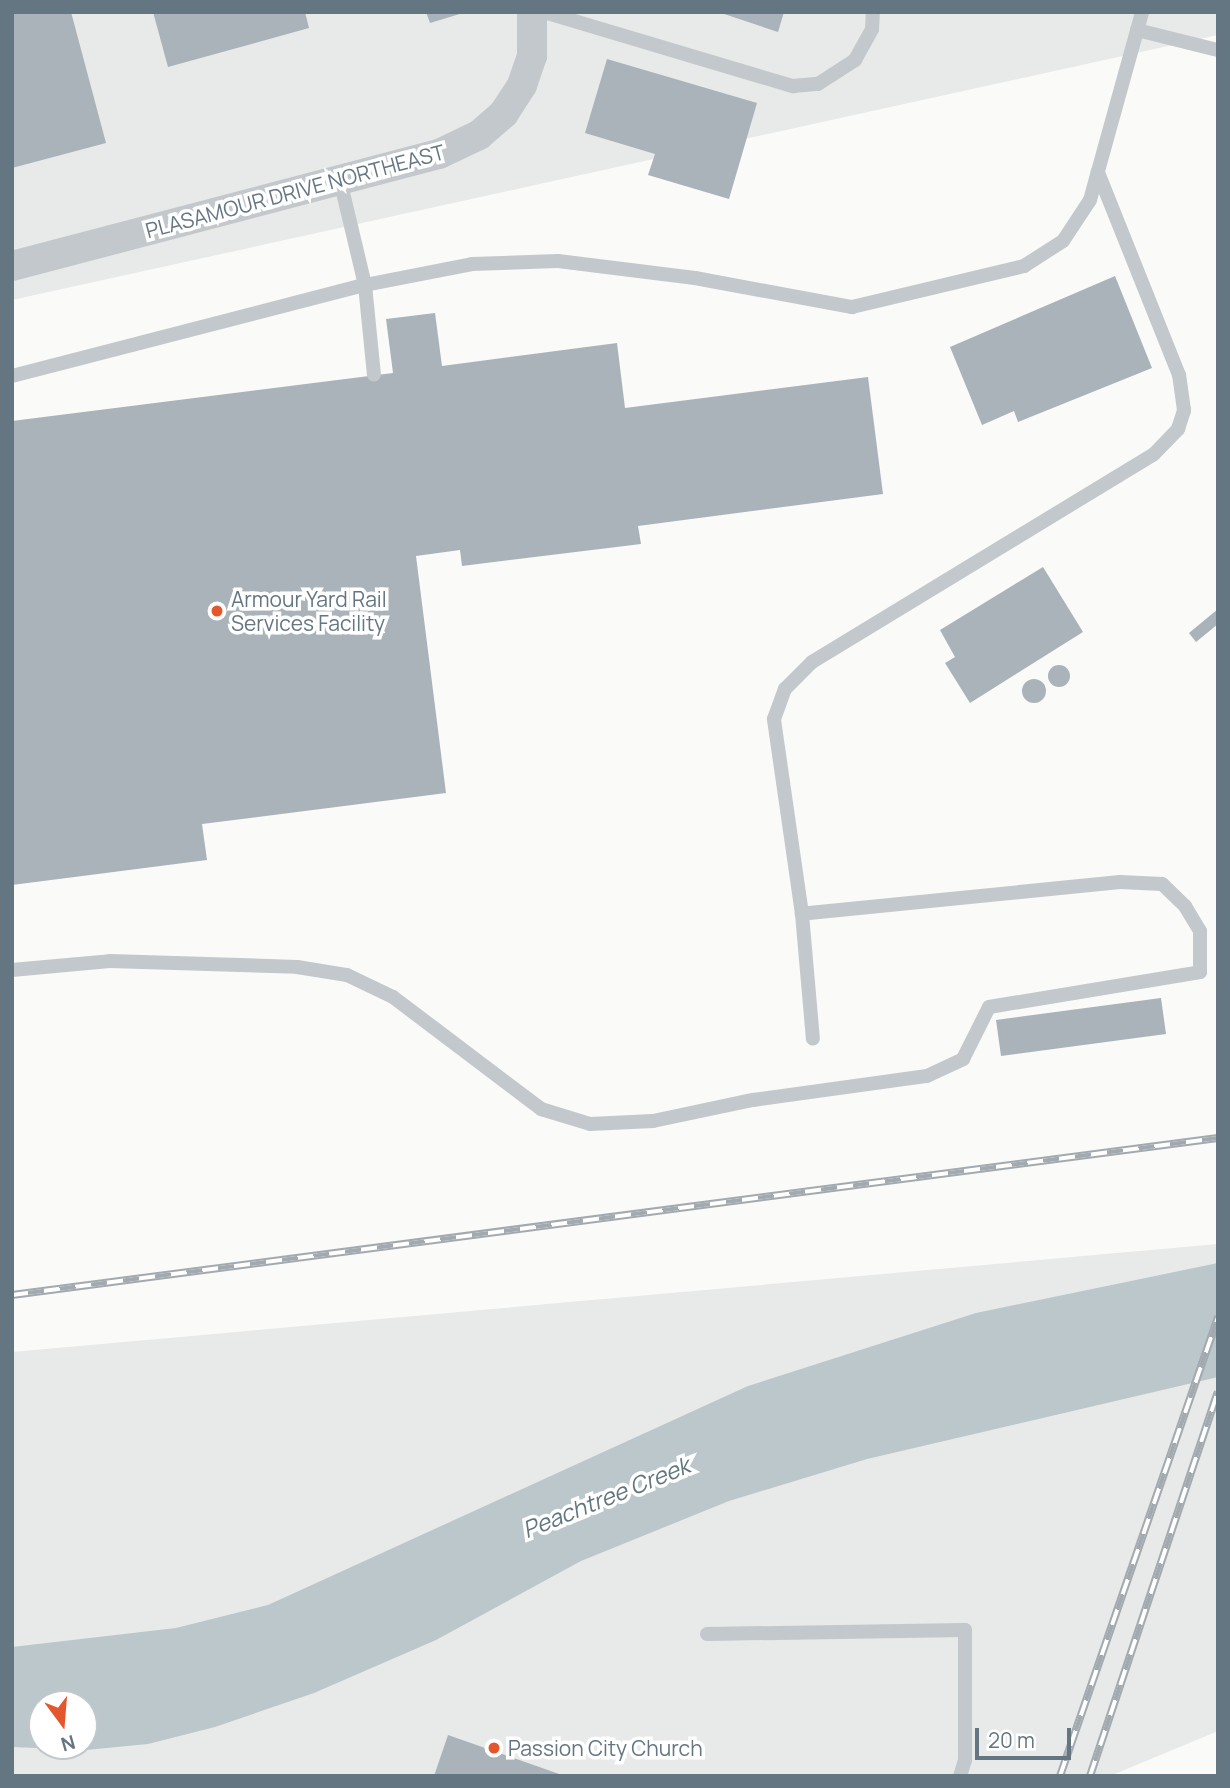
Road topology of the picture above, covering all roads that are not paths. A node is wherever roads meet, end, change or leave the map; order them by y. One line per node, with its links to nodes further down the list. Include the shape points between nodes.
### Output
1 (532, 12): 8 (street, PLASAMOUR DRIVE NORTHEAST, via 532,56 522,85 504,113 479,135 439,154)
2 (544, 12): 3 (lane, via 793,86 818,84 855,60 873,29)
3 (873, 12)
4 (1142, 12): 5 (lane)
5 (1137, 30): 6 (lane); 7 (lane)
6 (1218, 50)
7 (1098, 172): 10 (lane, via 1090,200 1063,241 1024,266 852,307 695,278 558,261 471,264); 13 (lane, via 1179,374 1184,410 1178,429 1154,454 812,663 785,689 774,719)
8 (340, 180): 9 (street, PLASAMOUR DRIVE NORTHEAST); 10 (lane)
9 (12, 266)
10 (365, 285): 11 (lane); 12 (lane)
11 (374, 375)
12 (12, 376)
13 (802, 915): 14 (lane, via 1120,882 1162,884 1185,906 1200,931 1200,972 989,1007 963,1059 927,1076 753,1100 653,1121 590,1124 541,1109 393,997 347,975 297,967 110,961); 15 (lane)
14 (12, 970)
15 (813, 1039)
16 (707, 1634): 17 (lane, via 965,1630 965,1760)
17 (960, 1776)

